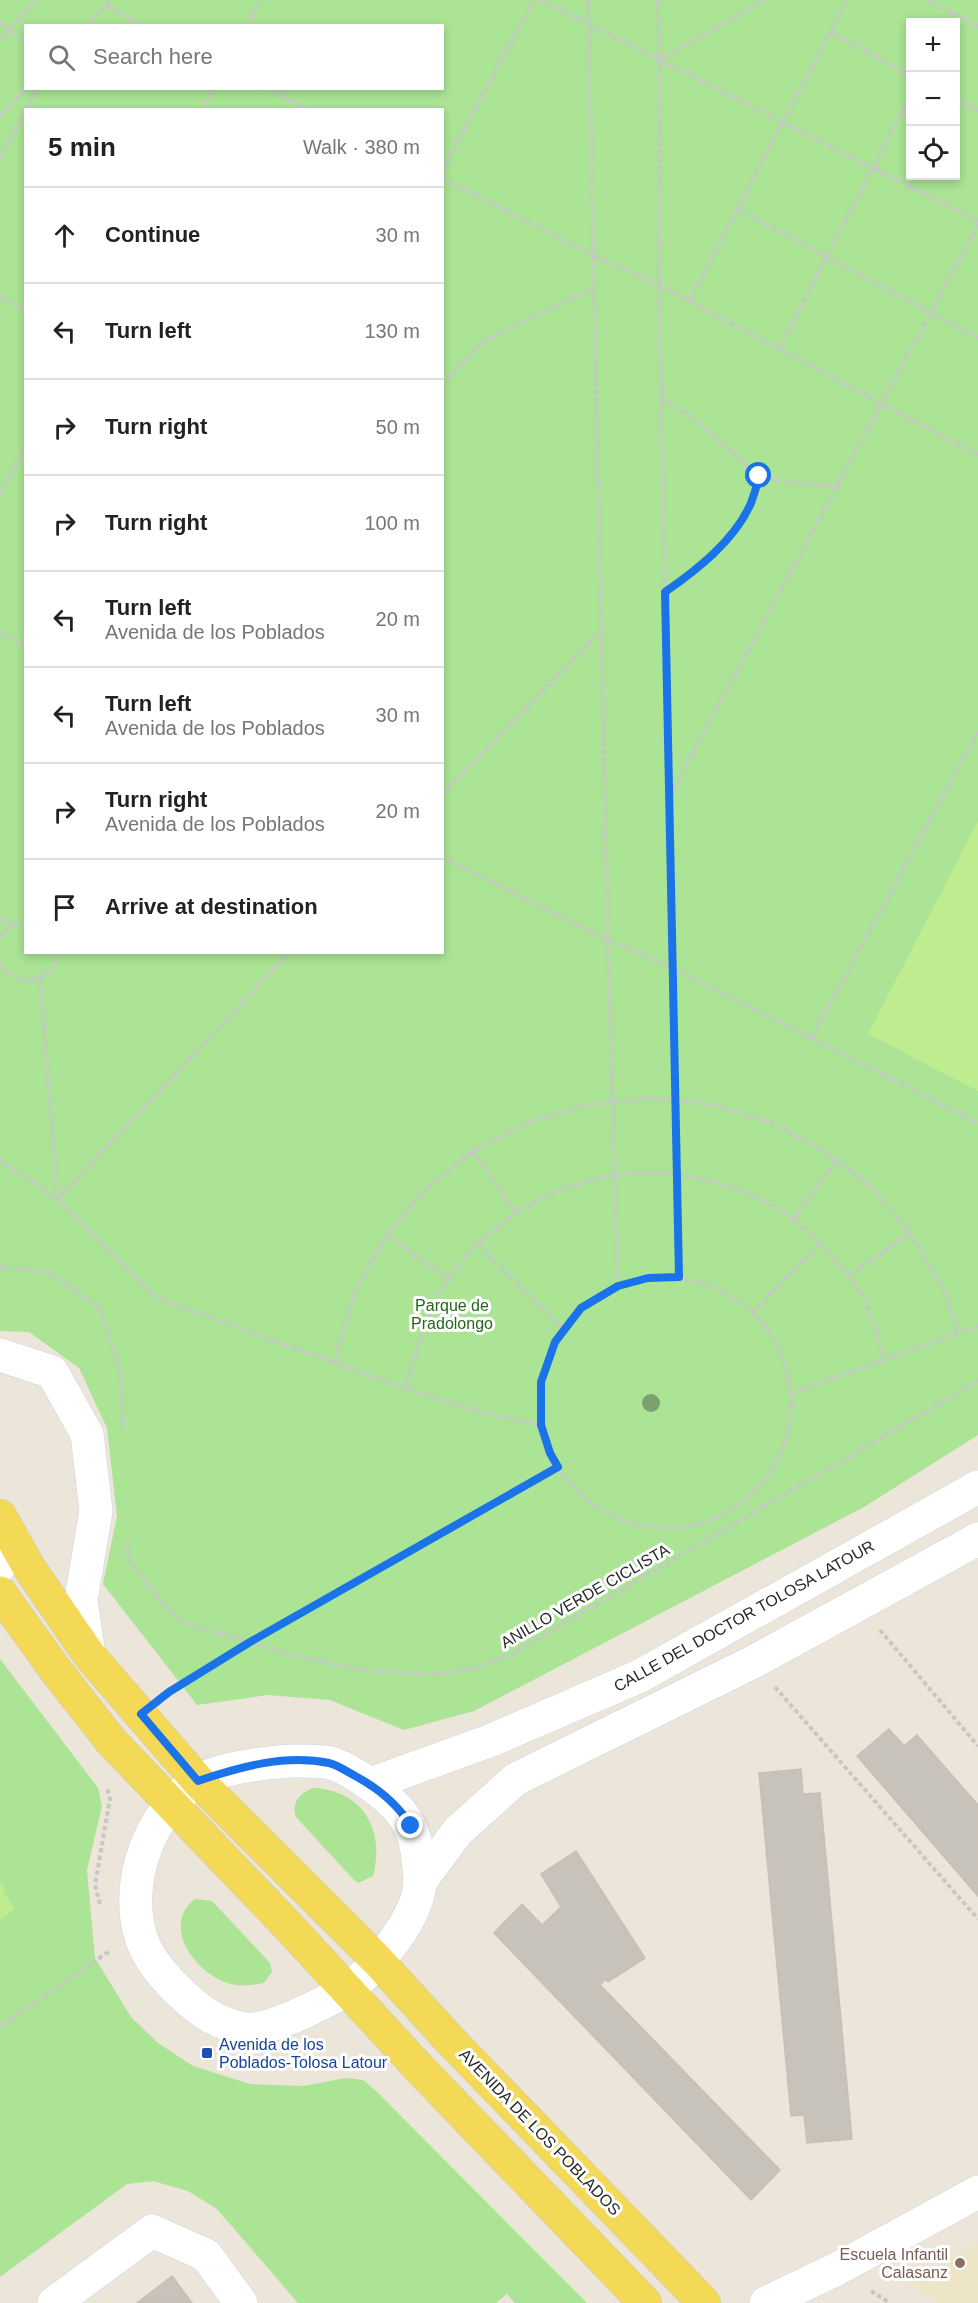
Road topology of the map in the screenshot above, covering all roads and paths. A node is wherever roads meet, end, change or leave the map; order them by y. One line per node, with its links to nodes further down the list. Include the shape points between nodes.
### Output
1 (37, 0): 20 (path)
2 (112, 0): 11 (path)
3 (260, 0): 17 (path)
4 (534, 0): 40 (path)
5 (540, 0): 18 (path)
6 (588, 0): 18 (path)
7 (658, 0): 24 (path)
8 (764, 0): 24 (path)
9 (847, 0): 21 (path)
10 (927, 0): 12 (path)
11 (106, 6): 15 (path); 16 (path)
12 (953, 13): 13 (path); 19 (path)
13 (950, 18)
14 (0, 21): 20 (path)
15 (88, 24)
16 (140, 24)
17 (247, 24)
18 (588, 25): 24 (path); 45 (path)
19 (978, 26)
20 (9, 30): 22 (path); 23 (path)
21 (830, 32): 25 (path); 38 (path)
22 (0, 39)
23 (24, 41)
24 (660, 60): 38 (path); 47 (path)
25 (906, 73)
26 (24, 90): 37 (path)
27 (36, 90): 32 (path)
28 (212, 90): 33 (path)
29 (271, 90): 34 (path)
30 (960, 101): 35 (path)
31 (906, 104): 41 (path)
32 (27, 108)
33 (203, 108)
34 (304, 108)
35 (978, 111)
36 (24, 114): 39 (path)
37 (0, 116)
38 (783, 122): 41 (path); 43 (path)
39 (0, 158)
40 (444, 166)
41 (873, 168): 44 (path); 46 (path)
42 (444, 179): 45 (path)
43 (738, 209): 46 (path); 50 (path)
44 (978, 223): 52 (path)
45 (593, 255): 47 (path); 48 (path)
46 (827, 257): 52 (path); 54 (path)
47 (659, 285): 50 (path); 56 (path)
48 (594, 288): 55 (path, via 481,344); 64 (path)
49 (0, 296): 51 (path)
50 (689, 301): 54 (path)
51 (24, 309)
52 (932, 313): 53 (path); 57 (path)
53 (978, 338)
54 (779, 349): 57 (path)
55 (444, 383)
56 (662, 397): 60 (path, via 698,422); 63 (path)
57 (883, 405): 59 (path); 61 (path)
58 (24, 449): 62 (path)
59 (978, 455)
60 (759, 476): 61 (path, via 789,483); 63 (path, via 750,504 727,539 694,572)
61 (838, 486): 69 (path)
62 (0, 493)
63 (665, 592): 69 (path)
64 (601, 631): 68 (path); 75 (path)
65 (0, 632): 66 (path)
66 (24, 644)
67 (978, 731): 81 (path)
68 (444, 792)
69 (670, 796): 79 (path)
70 (444, 858): 75 (path)
71 (0, 919): 73 (path)
72 (24, 921): 73 (path)
73 (11, 925): 74 (path)
74 (0, 938)
75 (608, 940): 79 (path); 83 (path)
76 (58, 954): 80 (path, via 49,973)
77 (288, 954): 90 (path)
78 (0, 963): 80 (path, via 20,980)
79 (673, 968): 81 (path); 82 (path)
80 (40, 979): 90 (path)
81 (811, 1040): 84 (path)
82 (675, 1101): 83 (path, via 648,1098); 86 (path, via 710,1104 770,1122); 89 (path)
83 (612, 1102): 85 (path, via 528,1122); 88 (path)
84 (978, 1123)
85 (473, 1151): 91 (path); 94 (path, via 425,1190)
86 (837, 1160): 92 (path); 93 (path, via 873,1189)
87 (0, 1161): 90 (path)
88 (614, 1175): 89 (path); 91 (path, via 557,1190); 101 (path)
89 (677, 1175): 92 (path, via 720,1182 776,1207); 99 (path)
90 (58, 1199): 108 (path, via 157,1299)
91 (516, 1213): 96 (path)
92 (793, 1220): 95 (path)
93 (910, 1233): 98 (path); 105 (path, via 944,1290)
94 (387, 1235): 100 (path); 108 (path, via 355,1291)
95 (821, 1243): 98 (path); 102 (path)
96 (478, 1245): 100 (path); 104 (path)
97 (0, 1267): 113 (path, via 50,1273 100,1308 121,1372)
98 (848, 1276): 107 (path, via 861,1294)
99 (679, 1277): 101 (path, via 648,1278); 102 (path, via 721,1290)
100 (450, 1280): 110 (path, via 420,1338)
101 (618, 1286): 104 (path, via 581,1308)
102 (753, 1312): 111 (path, via 781,1351)
103 (978, 1326): 105 (path)
104 (564, 1330): 112 (path, via 555,1342 541,1382)
105 (959, 1333): 107 (path)
106 (0, 1355): 122 (street, via 52,1372 87,1434 96,1511 81,1600)
107 (885, 1360): 111 (path)
108 (334, 1363): 110 (path)
109 (978, 1381): 121 (path, ANILLO VERDE CICLISTA, via 512,1654 475,1668 435,1674 367,1671)
110 (407, 1389): 112 (path, via 487,1414)
111 (792, 1393): 114 (path, via 789,1433 773,1470 746,1501 711,1521 672,1529 631,1524 594,1507)
112 (541, 1425): 114 (path)
113 (123, 1430)
114 (558, 1467): 121 (path)
115 (978, 1487): 128 (street, CALLE DEL DOCTOR TOLOSA LATOUR, via 640,1676 492,1740)
116 (127, 1535): 121 (path, ANILLO VERDE CICLISTA, via 128,1558 167,1609 185,1623)
117 (978, 1539): 120 (street)
118 (4, 1541): 122 (main road, AVENIDA DE LOS POBLADOS, via 30,1569)
119 (0, 1593): 129 (main road, via 111,1741)
120 (859, 1604): 123 (street); 125 (path)
121 (250, 1642): 124 (path)
122 (89, 1655): 124 (main road, AVENIDA DE LOS POBLADOS)
123 (753, 1662): 130 (street, via 516,1779 458,1831); 132 (path)
124 (141, 1714): 127 (main road, AVENIDA DE LOS POBLADOS)
125 (978, 1746)
126 (105, 1780): 131 (path, via 110,1799 95,1885)
127 (198, 1781): 128 (street, via 250,1765 290,1761 330,1763); 129 (street); 134 (main road, AVENIDA DE LOS POBLADOS)
128 (370, 1784): 130 (street, via 395,1805 411,1826)
129 (171, 1804): 135 (main road); 135 (street, via 149,1836 138,1876 135,1909 141,1939 165,1978 196,2008 247,2030 295,2016)
130 (420, 1882): 134 (street, via 408,1921)
131 (101, 1906)
132 (978, 1919)
133 (107, 1943): 136 (path, via 108,1952)
134 (377, 1960): 135 (street); 141 (main road, AVENIDA DE LOS POBLADOS)
135 (347, 1989): 140 (main road)
136 (0, 2027)
137 (978, 2192): 142 (street)
138 (54, 2303): 139 (street, via 152,2231 206,2255)
139 (241, 2303)
140 (645, 2303)
141 (704, 2303)
142 (766, 2303)

